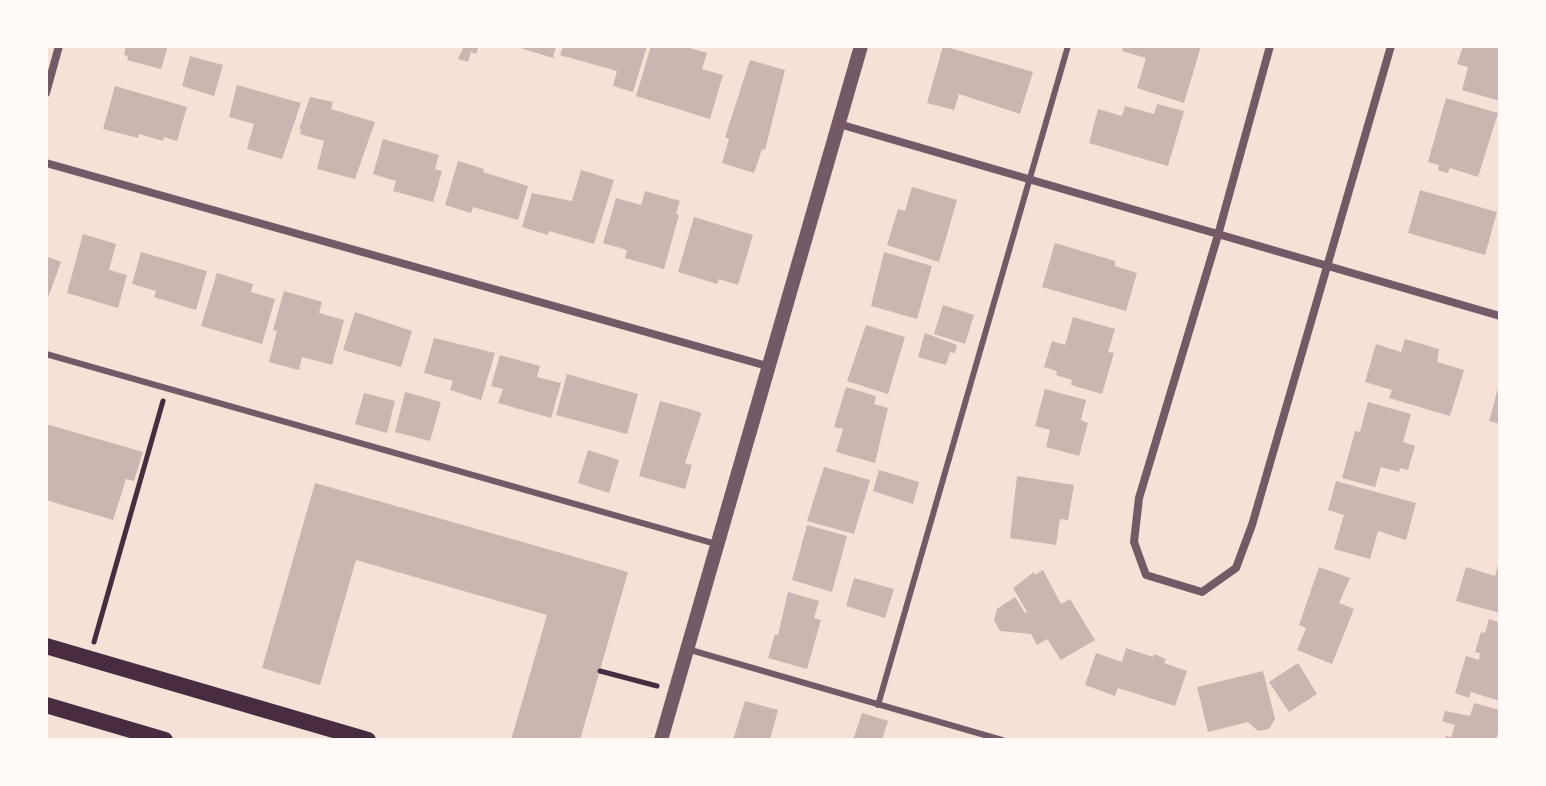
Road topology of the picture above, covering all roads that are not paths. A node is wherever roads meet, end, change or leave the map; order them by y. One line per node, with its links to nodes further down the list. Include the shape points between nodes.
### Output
1 (59, 46): 6 (street)
2 (1068, 46): 9 (lane)
3 (1270, 46): 10 (street)
4 (1391, 46): 11 (street)
5 (856, 47): 7 (street)
6 (46, 93)
7 (839, 124): 9 (street); 14 (street)
8 (46, 163): 14 (street)
9 (1029, 181): 10 (street); 19 (lane)
10 (1218, 235): 11 (street); 11 (street, via 1139,498 1134,542 1146,575 1202,592 1236,568)
11 (1329, 267): 12 (street)
12 (1500, 316)
13 (46, 354): 15 (lane)
14 (767, 366): 15 (street)
15 (716, 544): 17 (street)
16 (46, 646): 21 (main road)
17 (687, 649): 19 (lane); 22 (street)
18 (46, 705): 20 (main road)
19 (878, 705): 23 (lane)
20 (165, 740)
21 (368, 740)
22 (661, 740)
23 (1002, 740)

